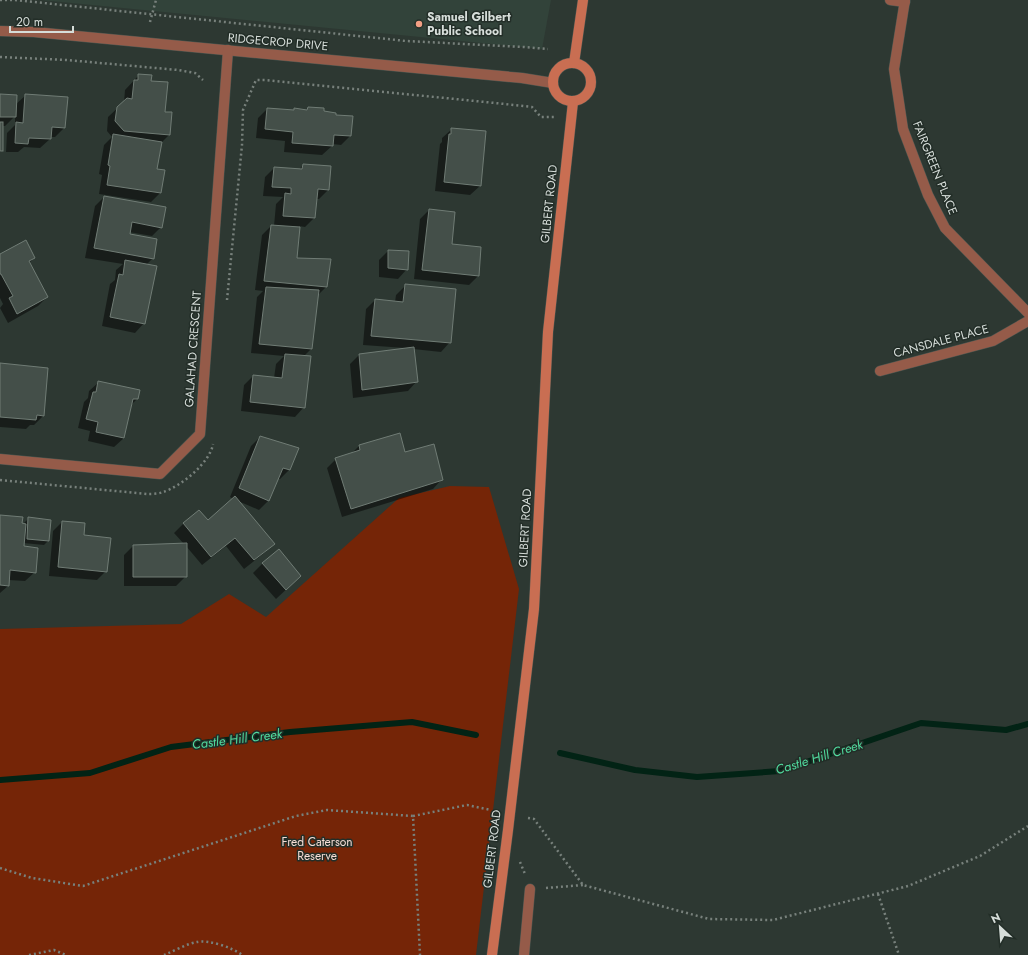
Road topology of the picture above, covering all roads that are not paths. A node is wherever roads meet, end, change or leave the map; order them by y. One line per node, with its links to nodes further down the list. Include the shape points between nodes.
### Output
1 (583, 0): 6 (main road)
2 (890, 0): 3 (street)
3 (905, 1): 9 (street, FAIRGREEN PLACE, via 894,69 903,129 928,195 945,228)
4 (0, 31): 5 (street, RIDGECROP DRIVE)
5 (228, 50): 7 (street, RIDGECROP DRIVE); 12 (street, GALAHAD CRESCENT, via 200,434 160,474)
6 (574, 63): 7 (main road, via 559,68); 8 (main road, via 586,69 592,80 584,98)
7 (553, 83): 8 (main road, via 554,90 560,98)
8 (573, 102): 14 (main road, GILBERT ROAD, via 548,332 534,609)
9 (1028, 313)
10 (1028, 321): 11 (street, CANSDALE PLACE, via 993,341)
11 (880, 371)
12 (0, 459)
13 (530, 889): 15 (street)
14 (492, 955)
15 (524, 955)

